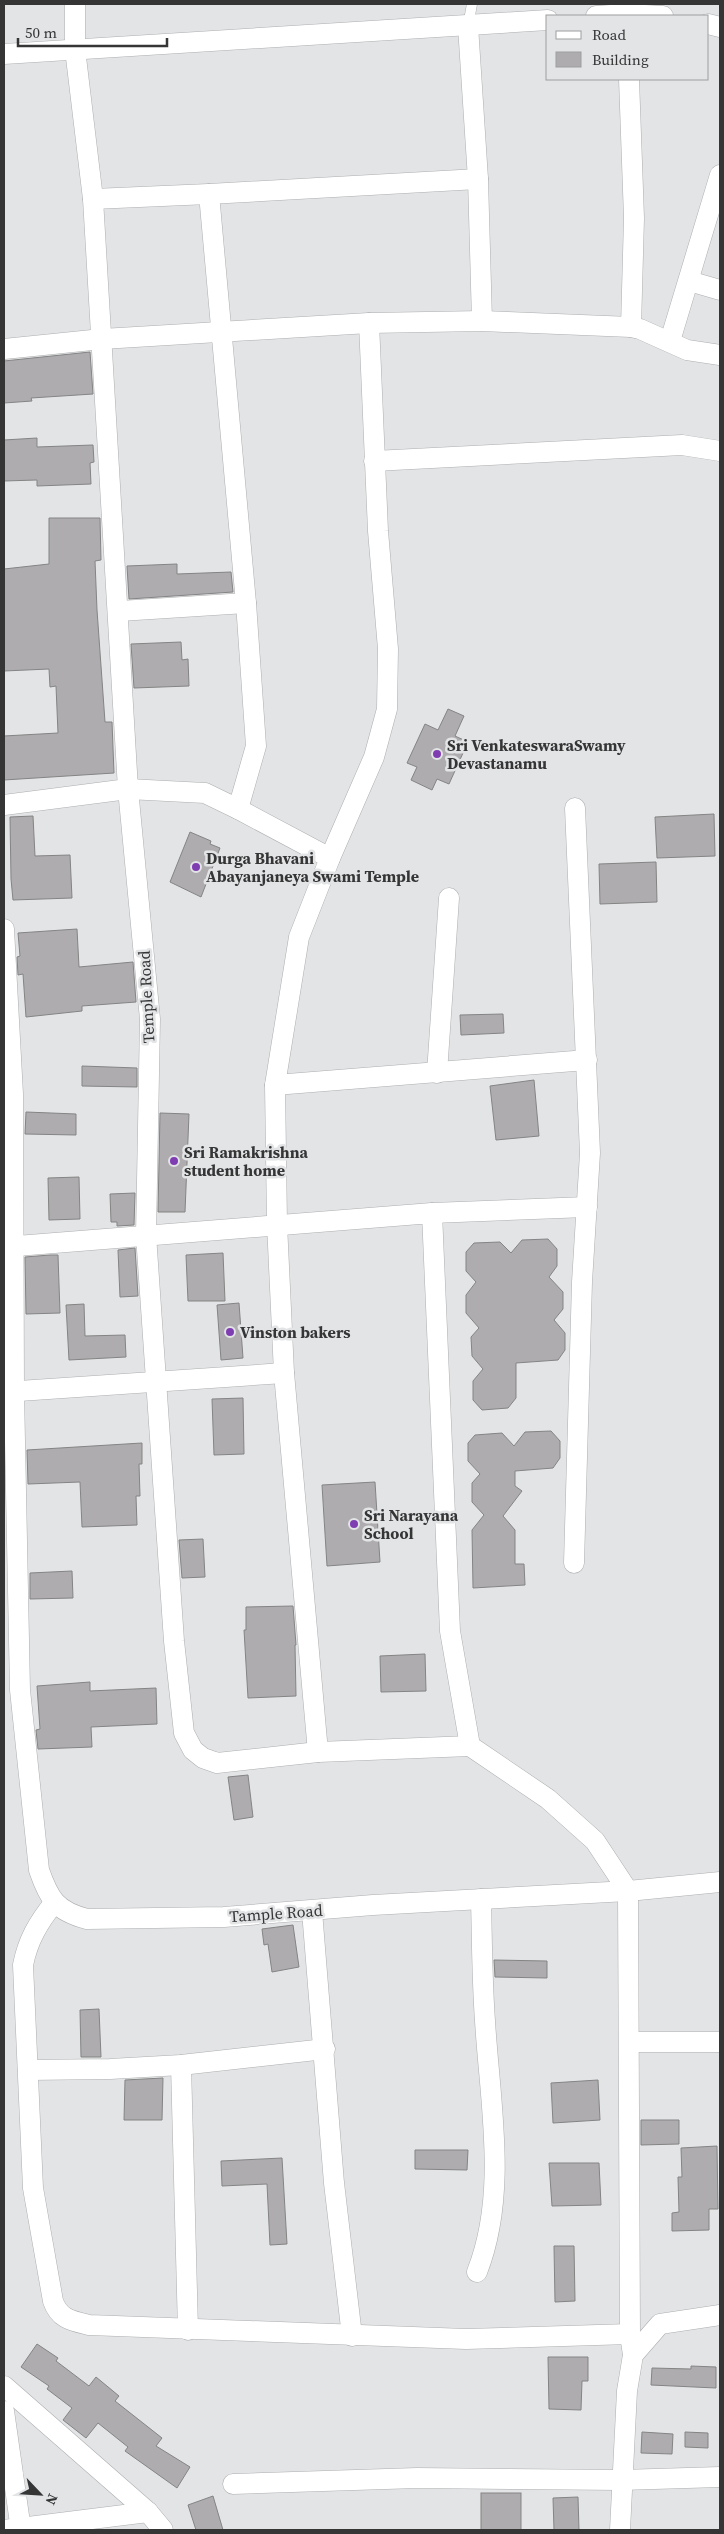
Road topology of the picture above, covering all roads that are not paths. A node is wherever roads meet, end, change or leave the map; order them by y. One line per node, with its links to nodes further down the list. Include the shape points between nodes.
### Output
1 (75, 4): 5 (street, Temple Road)
2 (472, 4): 4 (lane)
3 (546, 20): 4 (street)
4 (468, 26): 5 (street); 9 (street)
5 (75, 49): 6 (street); 11 (street, Temple Road)
6 (4, 54)
7 (629, 80): 16 (street, via 634,218)
8 (720, 175): 12 (street)
9 (478, 179): 10 (street); 14 (street)
10 (209, 194): 11 (street); 17 (street)
11 (93, 199): 18 (street, Temple Road)
12 (689, 281): 13 (street); 19 (street)
13 (720, 290)
14 (482, 320): 15 (street); 16 (street)
15 (369, 323): 17 (street); 23 (street)
16 (631, 327): 19 (street)
17 (223, 332): 18 (street); 24 (street)
18 (102, 339): 20 (street); 25 (street, Temple Road)
19 (670, 341): 21 (street, via 687,350)
20 (4, 349)
21 (720, 356)
22 (720, 451): 23 (street, via 682,444)
23 (374, 461): 30 (street, via 388,650 387,709 374,757)
24 (246, 604): 25 (street); 29 (street, via 256,746)
25 (120, 611): 26 (street, Temple Road)
26 (128, 789): 27 (street); 29 (street, via 205,793); 41 (street, Temple Road, via 150,1019)
27 (4, 805)
28 (575, 808): 34 (street)
29 (238, 809): 30 (street)
30 (330, 858): 36 (street, via 299,937)
31 (449, 898): 35 (street)
32 (4, 929): 33 (street)
33 (5, 955): 37 (street)
34 (587, 1060): 35 (street); 38 (street, via 590,1154)
35 (437, 1073): 36 (street)
36 (275, 1085): 40 (street)
37 (9, 1095): 42 (street)
38 (587, 1207): 39 (street); 46 (street, via 579,1348)
39 (432, 1213): 40 (street); 47 (street, via 450,1630)
40 (277, 1224): 41 (street); 43 (street)
41 (146, 1235): 42 (street); 44 (street, Temple Road)
42 (9, 1247): 45 (street)
43 (284, 1374): 44 (street); 48 (street)
44 (157, 1383): 45 (street); 48 (street, Temple Road, via 174,1641 184,1732 193,1750 217,1763)
45 (9, 1392): 52 (street, via 20,1690 39,1870)
46 (574, 1563)
47 (470, 1746): 48 (street, Temple Road); 50 (street, via 548,1799 595,1840)
48 (318, 1752)
49 (720, 1882): 50 (street, Tample Road)
50 (628, 1891): 51 (street, Tample Road); 54 (street)
51 (480, 1899): 53 (street, Tample Road); 59 (street, via 484,2018 495,2151 491,2226)
52 (54, 1903): 53 (street, Tample Road, via 68,1914 87,1919 224,1917); 58 (street, via 37,1924 27,1945 24,1965)
53 (312, 1911): 56 (street)
54 (630, 2042): 55 (street); 62 (street)
55 (720, 2042)
56 (325, 2049): 57 (street); 63 (street, via 334,2183)
57 (181, 2065): 58 (street); 61 (street)
58 (28, 2070): 61 (street, via 34,2188 53,2301 58,2313 65,2319 89,2325)
59 (477, 2272)
60 (720, 2315): 64 (street, via 660,2324)
61 (188, 2330): 63 (street)
62 (630, 2334): 63 (street, via 466,2339); 64 (street)
63 (352, 2336)
64 (633, 2355): 68 (street, via 627,2391)
65 (4, 2386): 70 (street)
66 (4, 2411): 71 (street)
67 (720, 2477): 68 (street)
68 (621, 2480): 69 (street, via 417,2478); 73 (street)
69 (233, 2484)
70 (148, 2512): 71 (street); 72 (street)
71 (15, 2529)
72 (163, 2530)
73 (620, 2530)

